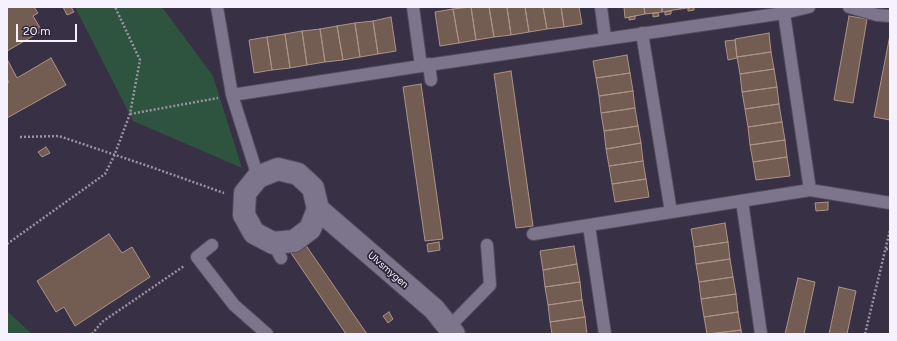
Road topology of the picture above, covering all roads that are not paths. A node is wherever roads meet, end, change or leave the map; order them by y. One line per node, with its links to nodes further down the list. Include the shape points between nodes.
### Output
1 (217, 7): 12 (lane)
2 (413, 7): 10 (lane)
3 (601, 7): 9 (lane)
4 (809, 7): 6 (lane)
5 (849, 7): 7 (lane)
6 (784, 13): 8 (lane); 14 (lane)
7 (890, 16)
8 (642, 34): 9 (lane); 18 (lane)
9 (605, 38): 10 (lane)
10 (425, 65): 11 (lane); 12 (lane)
11 (430, 80)
12 (232, 95): 13 (lane)
13 (258, 177): 17 (street, via 278,169 298,174 313,188); 17 (street, via 245,194 244,215 263,243 294,242 310,229)
14 (810, 190): 15 (lane); 16 (lane)
15 (742, 201): 18 (lane); 26 (lane)
16 (890, 203)
17 (318, 209): 23 (street, Ulvsmygen, via 429,313)
18 (671, 212): 19 (lane)
19 (589, 226): 20 (lane); 25 (lane)
20 (533, 234)
21 (212, 245): 24 (lane, via 197,257 234,305)
22 (487, 245): 23 (lane, via 490,285)
23 (452, 330)
24 (267, 334)
25 (605, 334)
26 (761, 334)

